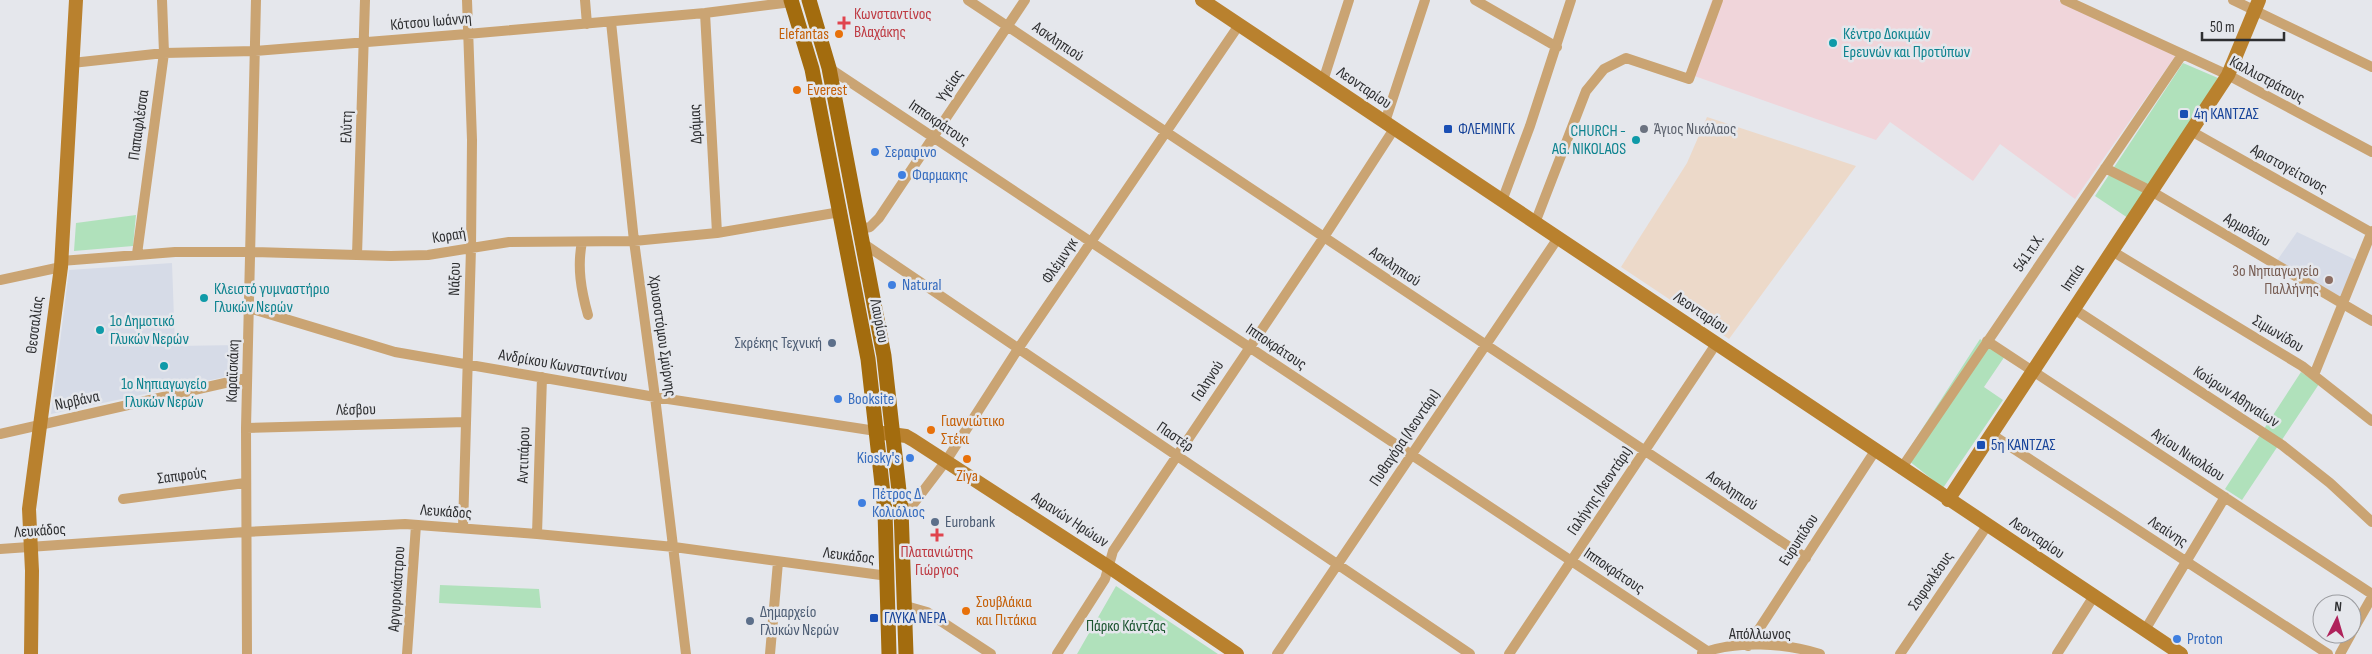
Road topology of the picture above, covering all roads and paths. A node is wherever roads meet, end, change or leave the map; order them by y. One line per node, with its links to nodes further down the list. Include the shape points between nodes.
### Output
1 (76, 0): 31 (street, Θεσσαλίας)
2 (162, 0): 29 (street, Παπαφλέσσα)
3 (256, 0): 28 (street, Καραϊσκάκη)
4 (365, 0): 26 (street, Ελύτη)
5 (467, 0): 25 (street, Νάξου)
6 (585, 0): 22 (street)
7 (809, 0): 33 (main road, Λαυρίου)
8 (968, 0): 24 (street, Ασκληπιού)
9 (1025, 0): 24 (street, Υγείας)
10 (1202, 0): 23 (street, Λεονταρίου)
11 (1349, 0): 35 (street)
12 (1425, 0): 36 (street, Γαληνού)
13 (1475, 0): 27 (street)
14 (1572, 0): 27 (street)
15 (1718, 0): 45 (street, via 1689,79 1626,58 1604,69 1586,91)
16 (2233, 0): 19 (street)
17 (791, 1): 20 (street, Κότσου Ιωάννη); 44 (main road, Λαυρίου, via 812,69)
18 (2070, 1): 30 (street, Καλλιστράτους)
19 (2257, 5): 32 (street); 34 (street, Ιππία)
20 (705, 13): 21 (street, Κότσου Ιωάννη); 48 (street, Δράμας)
21 (611, 22): 22 (street, Κότσου Ιωάννη); 51 (street, Χρυσοστόμου Σμύρνης)
22 (587, 24): 25 (street, Κότσου Ιωάννη)
23 (1239, 24): 35 (street, Λεονταρίου); 38 (street, Φλέμινγκ)
24 (1007, 26): 38 (street, Ασκληπιού); 39 (street, Υγείας)
25 (467, 34): 26 (street, Κότσου Ιωάννη); 55 (street, Νάξου, via 472,140)
26 (364, 43): 28 (street, Κότσου Ιωάννη); 59 (street, Ελύτη)
27 (1557, 48): 43 (street)
28 (255, 51): 29 (street, Κότσου Ιωάννη); 57 (street, Καραϊσκάκη)
29 (164, 53): 31 (street, Κότσου Ιωάννη); 58 (street, Παπαφλέσσα)
30 (2182, 55): 34 (street, Καλλιστράτους); 41 (street, 541 π.Χ.)
31 (72, 63): 60 (street, Θεσσαλίας)
32 (2372, 67)
33 (829, 68): 39 (street, Ιπποκράτους); 46 (main road, Λαυρίου)
34 (2228, 75): 37 (street, Ιππία); 40 (street, Καλλιστράτους)
35 (1323, 81): 36 (street, Λεονταρίου)
36 (1390, 126): 43 (street, Λεονταρίου); 49 (street, Γαληνού)
37 (2191, 131): 42 (street, Ιππία); 47 (street, Αριστογείτονος)
38 (1166, 132): 49 (street, Ασκληπιού); 53 (street, Φλέμινγκ)
39 (934, 138): 46 (street, Υγείας, via 875,224); 53 (street, Ιπποκράτους)
40 (2372, 152)
41 (2105, 168): 42 (street, Αρμοδίου); 67 (street, 541 π.Χ.)
42 (2151, 191): 56 (street, Ιππία); 62 (street, Αρμοδίου)
43 (1502, 201): 45 (street, Λεονταρίου)
44 (840, 212): 48 (street, Κοραή); 82 (main road, Λαυρίου, via 868,359)
45 (1535, 224): 50 (street, Λεονταρίου)
46 (861, 229): 54 (main road, Λαυρίου)
47 (2372, 232): 62 (street)
48 (717, 233): 51 (street, Κοραή)
49 (1324, 238): 69 (street, Ασκληπιού); 70 (street, Γαληνού)
50 (1558, 238): 68 (street, Λεονταρίου); 69 (street, Πυθαγόρα (Λεοντάρι))
51 (634, 241): 52 (street, Κοραή); 77 (street, Χρυσοστόμου Σμύρνης)
52 (582, 242): 55 (street, Κοραή, via 509,242); 65 (street, via 580,283)
53 (1091, 242): 70 (street, Ιπποκράτους); 71 (street, Φλέμινγκ)
54 (864, 244): 71 (street, Παστέρ); 84 (main road, Λαυρίου)
55 (471, 248): 59 (street, Κοραή, via 428,255); 72 (street, Νάξου)
56 (2112, 251): 64 (street, Ιππία); 74 (street, Σιμωνίδου)
57 (251, 252): 58 (street, Κοραή); 59 (street, Κοραή); 63 (street, Καραϊσκάκη)
58 (137, 254): 60 (street, Κοραή)
59 (357, 255)
60 (61, 264): 61 (street, Κοραή); 80 (street, Θεσσαλίας)
61 (0, 280)
62 (2343, 303): 66 (street, Αρμοδίου); 74 (street)
63 (250, 308): 72 (street, Ανδρίκου Κωνσταντίνου, via 395,352); 76 (street, Καραϊσκάκη)
64 (2074, 309): 73 (street, Ιππία); 97 (street, Κούρων Αθηναίων, via 2282,445)
65 (588, 315)
66 (2372, 321)
67 (1987, 341): 73 (street, Αγίου Νικολάου); 91 (street, 541 π.Χ.)
68 (1716, 344): 86 (street, Γαλήνης (Λεοντάρι)); 87 (street, Λεονταρίου)
69 (1486, 345): 86 (street, Ασκληπιού); 88 (street, Πυθαγόρα (Λεοντάρι))
70 (1249, 347): 88 (street, Ιπποκράτους); 89 (street, Γαληνού)
71 (1018, 349): 89 (street, Παστέρ); 90 (street, Φλέμινγκ)
72 (468, 365): 75 (street, Ανδρίκου Κωνσταντίνου); 79 (street, Νάξου)
73 (2032, 371): 85 (street, Ιππία); 93 (street, Αγίου Νικολάου)
74 (2314, 375): 78 (street, Σιμωνίδου)
75 (542, 377): 77 (street, Ανδρίκου Κωνσταντίνου); 102 (street, Αντιπάρου)
76 (247, 378): 80 (street, Νιρβάνα); 81 (street, Καραϊσκάκη)
77 (655, 397): 82 (street, Ανδρίκου Κωνσταντίνου); 104 (street, Χρυσοστόμου Σμύρνης)
78 (2372, 420)
79 (466, 422): 81 (street, Λέσβου); 100 (street, Νάξου)
80 (40, 424): 83 (street, Νιρβάνα); 103 (street, Θεσσαλίας, via 29,509)
81 (246, 428): 92 (street, Καραϊσκάκη)
82 (876, 432): 84 (street, Αφανών Ηρώων); 112 (main road, Λαυρίου)
83 (0, 434)
84 (894, 434): 90 (street, Αφανών Ηρώων, via 906,436); 96 (main road, Λαυρίου)
85 (1991, 434): 95 (street, Ιππία); 109 (street, Λεαίνης)
86 (1645, 451): 106 (street, Ασκληπιού); 107 (street, Γαλήνης (Λεοντάρι))
87 (1875, 451): 91 (street, Λεονταρίου); 106 (street, Ευρυπίδου)
88 (1412, 455): 107 (street, Ιπποκράτους); 110 (street, Πυθαγόρα (Λεοντάρι))
89 (1177, 456): 110 (street, Παστέρ); 111 (street, Γαληνού, via 1113,551)
90 (946, 461): 96 (street, Φλέμινγκ, via 914,503); 111 (street, Αφανών Ηρώων)
91 (1901, 469): 95 (street, Λεονταρίου)
92 (246, 483): 94 (street, Σαπφούς); 101 (street, Καραϊσκάκη)
93 (2226, 497): 109 (street); 113 (street, Αγίου Νικολάου)
94 (123, 499)
95 (1948, 500): 99 (street, Λεονταρίου)
96 (901, 509): 115 (main road, Λαυρίου)
97 (2372, 522)
98 (416, 525): 100 (street, Λευκάδος); 101 (street, Λευκάδος); 122 (street, Αργυροκάστρου)
99 (1988, 526): 114 (street, Λεονταρίου); 134 (street, Σοφοκλέους)
100 (463, 528): 102 (street, Λευκάδος)
101 (245, 532): 103 (street, Λευκάδος); 121 (street, Καραϊσκάκη)
102 (537, 534): 104 (street, Λευκάδος)
103 (31, 547): 105 (street, Λευκάδος); 120 (street, Θεσσαλίας)
104 (674, 547): 108 (street, Λευκάδος); 123 (street, Χρυσοστόμου Σμύρνης)
105 (0, 549)
106 (1806, 558): 118 (street, Ευρυπίδου)
107 (1571, 561): 119 (street, Ιπποκράτους); 132 (street, Γαλήνης (Λεοντάρι))
108 (778, 562): 112 (street, Λευκάδος); 124 (street)
109 (2187, 562): 117 (street); 137 (street, Λεαίνης)
110 (1337, 564): 130 (street, Πυθαγόρα (Λεοντάρι)); 131 (street, Παστέρ)
111 (1109, 567): 128 (street, Γαληνού, via 1105,579); 129 (street, Αφανών Ηρώων)
112 (888, 576): 125 (main road, Λαυρίου)
113 (2372, 595): 116 (street)
114 (2094, 596): 117 (street, Λεονταρίου); 135 (street)
115 (906, 606): 126 (main road, Λαυρίου); 127 (street, via 927,612)
116 (2362, 614)
117 (2145, 630): 136 (street, Λεονταρίου)
118 (1748, 646): 119 (street, Απόλλωνος); 133 (street, Απόλλωνος, via 1787,647)
119 (1704, 653)
120 (31, 654)
121 (247, 654)
122 (407, 654)
123 (686, 654)
124 (770, 654)
125 (889, 654)
126 (906, 654)
127 (991, 654)
128 (1057, 654)
129 (1237, 654)
130 (1277, 654)
131 (1470, 654)
132 (1509, 654)
133 (1820, 654)
134 (1900, 654)
135 (2057, 654)
136 (2181, 654)
137 (2328, 654)

